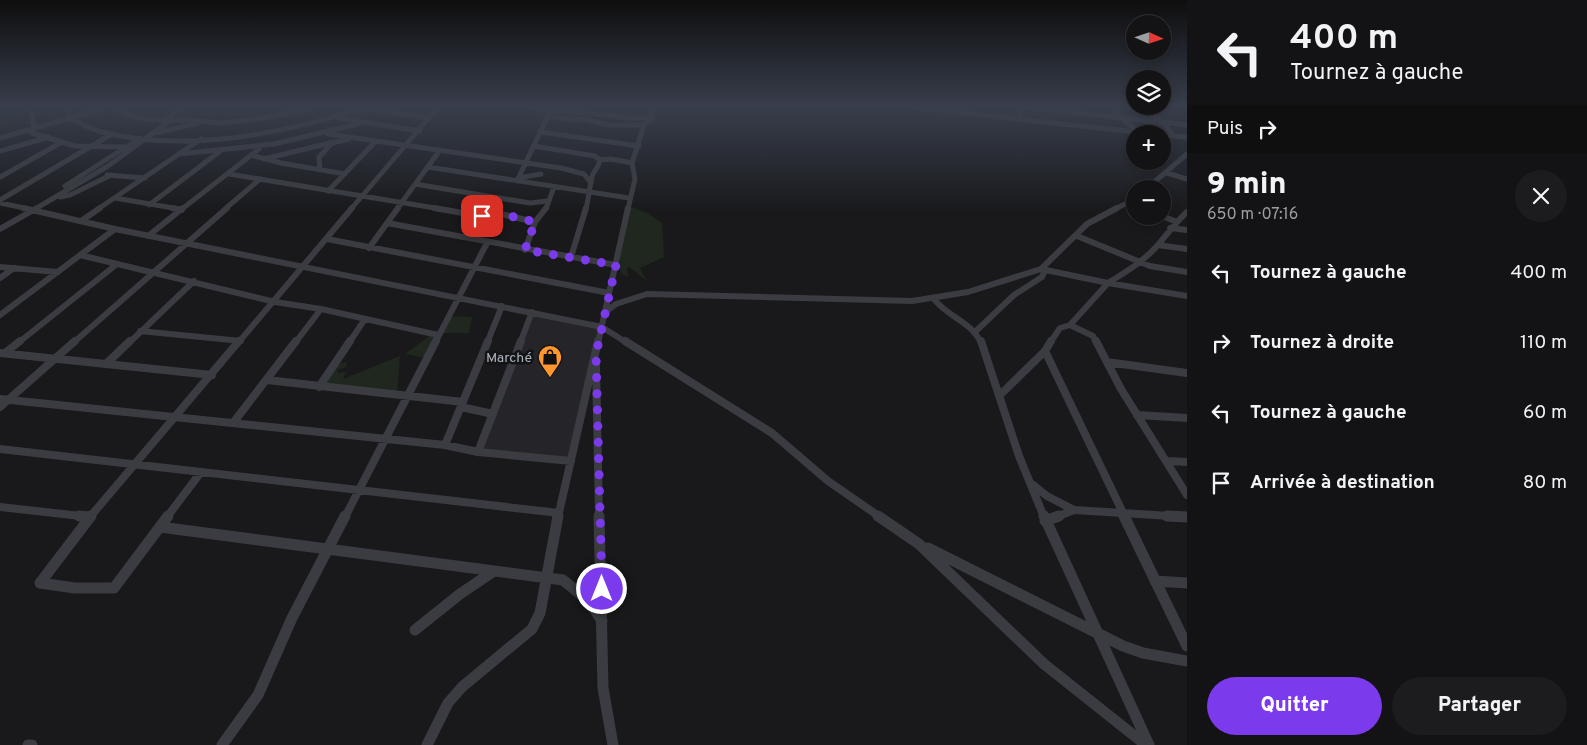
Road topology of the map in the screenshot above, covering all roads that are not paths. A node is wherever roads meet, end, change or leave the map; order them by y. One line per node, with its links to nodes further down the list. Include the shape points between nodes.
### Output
1 (34, 142): 22 (street)
2 (62, 142): 18 (street); 39 (street)
3 (99, 142): 18 (street)
4 (134, 142): 19 (street)
5 (144, 142): 35 (street)
6 (196, 142): 24 (street)
7 (290, 142): 20 (street)
8 (334, 142): 27 (street); 32 (street, via 319,157)
9 (375, 142): 37 (street)
10 (381, 142): 15 (street)
11 (411, 142): 15 (street)
12 (536, 142): 16 (street)
13 (610, 142): 17 (street)
14 (640, 142): 17 (street)
15 (408, 146): 21 (street); 52 (street)
16 (534, 146): 28 (street, via 595,156); 29 (street)
17 (639, 146): 30 (street)
18 (90, 147): 19 (street); 57 (street)
19 (125, 147): 58 (street)
20 (260, 148): 23 (street); 26 (street)
21 (440, 150): 29 (street); 31 (street)
22 (0, 151)
23 (219, 152): 24 (street); 61 (street)
24 (179, 154): 41 (street)
25 (1187, 154): 34 (street)
26 (250, 155): 27 (street); 36 (street)
27 (264, 159): 32 (street)
28 (600, 160): 30 (street); 47 (street)
29 (525, 163): 33 (street); 47 (street, via 584,174)
30 (632, 163): 55 (street, via 635,179)
31 (428, 167): 45 (street); 48 (street)
32 (320, 170): 37 (street)
33 (522, 171): 43 (street); 45 (street)
34 (1166, 173): 44 (street); 46 (street)
35 (94, 174): 40 (street); 56 (street)
36 (229, 174): 42 (street); 65 (street)
37 (346, 174): 50 (street)
38 (541, 174): 43 (street)
39 (1, 175)
40 (111, 175): 41 (street); 56 (street, via 70,195)
41 (145, 178): 53 (street)
42 (260, 179): 50 (street); 80 (street)
43 (526, 179): 45 (street)
44 (1187, 179)
45 (517, 180): 49 (street)
46 (1157, 180)
47 (591, 183): 51 (street)
48 (415, 184): 54 (street); 60 (street)
49 (554, 186): 51 (street); 59 (street)
50 (328, 191): 52 (street)
51 (592, 192): 55 (street); 87 (street)
52 (363, 197): 60 (street); 79 (street)
53 (115, 198): 61 (street); 69 (street)
54 (502, 198): 59 (street, via 534,203); 66 (street)
55 (629, 198): 90 (street)
56 (53, 199): 58 (street); 64 (street)
57 (0, 201): 62 (street)
58 (40, 201): 62 (street)
59 (547, 201): 70 (street, via 546,209)
60 (401, 203): 66 (street, via 480,216); 72 (street)
61 (149, 205): 65 (street)
62 (19, 206): 64 (street)
63 (1126, 206): 78 (street, via 1092,221)
64 (35, 209): 69 (street); 74 (street)
65 (182, 210): 77 (street)
66 (493, 212): 70 (street)
67 (1187, 212): 71 (street)
68 (1171, 220): 71 (street)
69 (81, 221): 75 (street)
70 (535, 222): 85 (street)
71 (1177, 222): 73 (street)
72 (387, 223): 81 (street); 83 (street)
73 (1170, 228): 76 (street); 82 (street)
74 (0, 229)
75 (115, 229): 77 (street); 86 (street)
76 (1187, 230)
77 (148, 236): 80 (street)
78 (1077, 236): 88 (street); 95 (street)
79 (327, 239): 83 (street); 91 (street)
80 (187, 243): 91 (street); 97 (street)
81 (487, 243): 85 (street); 93 (street)
82 (1158, 245): 84 (street); 88 (street)
83 (369, 248): 93 (street)
84 (1187, 249)
85 (525, 250): 87 (street)
86 (80, 255): 89 (street); 96 (street)
87 (570, 257): 90 (street)
88 (1139, 261): 98 (street); 101 (street)
89 (117, 264): 97 (street); 120 (street)
90 (616, 265): 102 (street)
91 (305, 266): 104 (street); 106 (street)
92 (0, 267): 94 (street)
93 (474, 267): 102 (street); 104 (street)
94 (14, 268): 96 (street); 99 (street)
95 (1043, 269): 101 (street); 105 (street, via 968,292); 116 (street, via 1042,277 1014,295)
96 (58, 272): 111 (street)
97 (154, 272): 100 (street); 122 (street)
98 (1187, 272)
99 (0, 278)
100 (194, 280): 106 (street); 115 (street)
101 (1108, 283): 103 (street); 113 (street)
102 (609, 293): 110 (street)
103 (1187, 296)
104 (458, 297): 107 (street); 117 (street)
105 (933, 298): 110 (street, via 912,301 647,294 616,304); 116 (street, via 948,316 967,323)
106 (275, 302): 108 (street); 118 (street)
107 (502, 306): 109 (street); 132 (street)
108 (321, 309): 112 (street); 127 (street)
109 (532, 312): 114 (street); 134 (street)
110 (605, 312): 114 (street)
111 (0, 316)
112 (365, 318): 117 (street); 128 (street)
113 (1070, 326): 119 (street, via 1060,328); 123 (street, via 1093,336)
114 (602, 327): 121 (street); 159 (street, via 772,433 828,481)
115 (140, 331): 118 (street); 124 (street)
116 (976, 331): 129 (street)
117 (438, 335): 130 (street)
118 (240, 341): 126 (street)
119 (1045, 351): 129 (street); 154 (street)
120 (2, 353): 122 (street)
121 (596, 354): 143 (street); 165 (street)
122 (55, 359): 124 (street); 131 (street)
123 (1107, 362): 125 (street); 136 (street)
124 (106, 364): 126 (street)
125 (1187, 373)
126 (212, 375): 135 (street)
127 (267, 380): 128 (street); 138 (street)
128 (319, 387): 130 (street)
129 (1000, 395): 148 (street)
130 (406, 397): 132 (street); 139 (street)
131 (4, 399): 133 (street); 135 (street)
132 (462, 405): 134 (street); 140 (street)
133 (0, 407)
134 (493, 414): 142 (street)
135 (177, 416): 138 (street); 146 (street)
136 (1137, 416): 137 (street); 144 (street)
137 (1187, 418)
138 (233, 423): 139 (street)
139 (385, 439): 140 (street); 149 (street)
140 (445, 445): 142 (street)
141 (0, 449): 146 (street)
142 (478, 452): 143 (street)
143 (571, 461): 153 (street)
144 (1166, 461): 145 (street); 150 (street)
145 (1187, 462)
146 (135, 464): 147 (street); 155 (street)
147 (201, 472): 149 (street); 158 (street)
148 (1030, 483): 152 (street); 157 (street)
149 (358, 490): 153 (street); 160 (street)
150 (1187, 495)
151 (0, 507): 155 (street)
152 (1074, 510): 154 (street); 157 (street)
153 (559, 513): 162 (street)
154 (1122, 513): 156 (street); 163 (street)
155 (90, 517): 158 (street, via 40,583 75,588 114,588)
156 (1187, 517)
157 (1045, 520): 167 (street)
158 (160, 527): 160 (street)
159 (919, 544): 167 (street); 175 (street, via 1044,664)
160 (328, 550): 161 (street); 172 (street, via 292,618 258,695)
161 (494, 571): 162 (street); 166 (street)
162 (548, 578): 165 (street, via 564,580 574,586); 173 (street, via 540,613 532,629 462,687 448,703)
163 (1155, 581): 164 (street); 168 (street)
164 (1187, 583)
165 (602, 621): 174 (street, via 602,688)
166 (415, 630)
167 (1095, 632): 169 (street, via 1143,653); 175 (street)
168 (1187, 646)
169 (1187, 661)
170 (28, 745): 171 (street)
171 (32, 745)
172 (222, 745)
173 (427, 745)
174 (613, 745)
175 (1148, 745)

